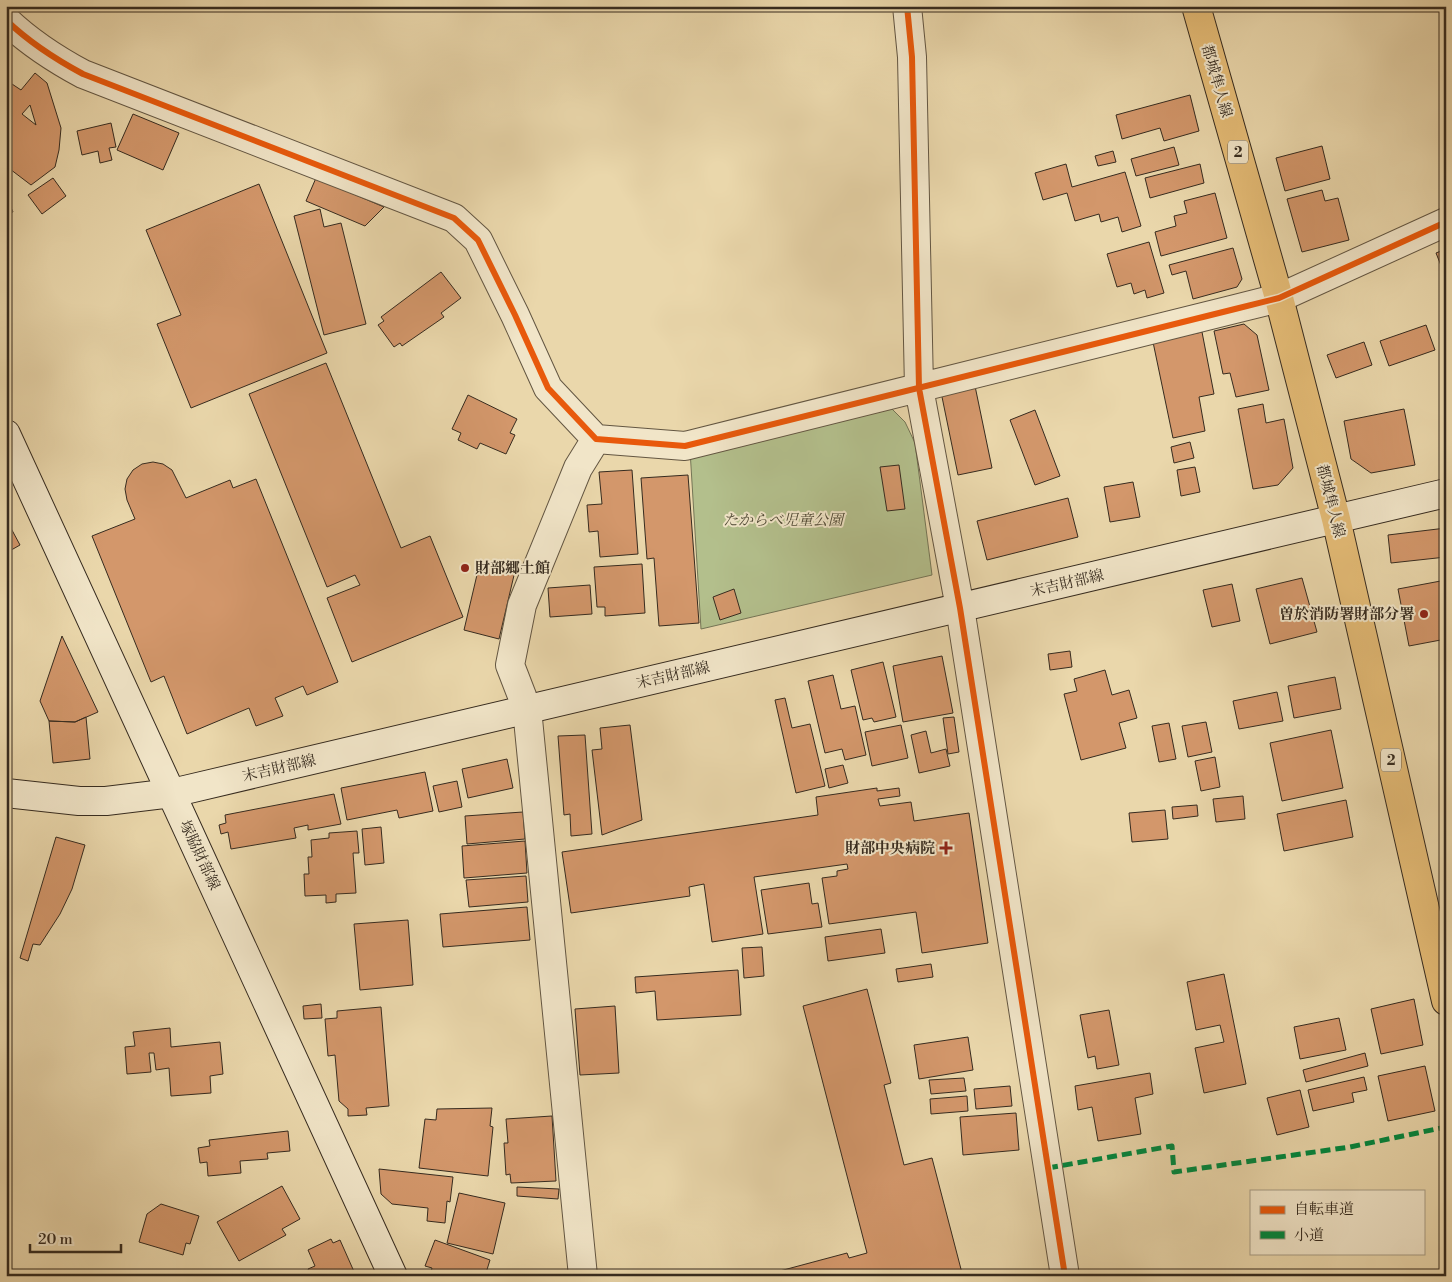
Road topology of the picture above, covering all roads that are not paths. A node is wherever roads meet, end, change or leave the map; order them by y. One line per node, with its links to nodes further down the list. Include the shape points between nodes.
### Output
1 (907, 6): 6 (street, via 912,57)
2 (1196, 6): 5 (main road, 都城隼人線 / 2)
3 (6, 20): 8 (street, via 52,57 82,74 454,218 478,240 548,388)
4 (1446, 222): 5 (street)
5 (1279, 298): 6 (street); 10 (main road, 都城隼人線 / 2)
6 (919, 388): 8 (street, via 685,446); 11 (street)
7 (6, 434): 14 (street, 塚脇財部線)
8 (596, 439): 12 (street, via 578,468 522,605 510,665)
9 (1446, 493): 10 (street, 末吉財部線)
10 (1336, 519): 11 (street, 末吉財部線); 15 (main road, 都城隼人線 / 2)
11 (960, 608): 12 (street, 末吉財部線); 18 (street)
12 (527, 709): 14 (street, 末吉財部線); 17 (street)
13 (6, 793): 14 (street, 末吉財部線, via 106,801)
14 (172, 793): 16 (street, 塚脇財部線)
15 (1446, 1001)
16 (392, 1276)
17 (583, 1276)
18 (1064, 1276)

